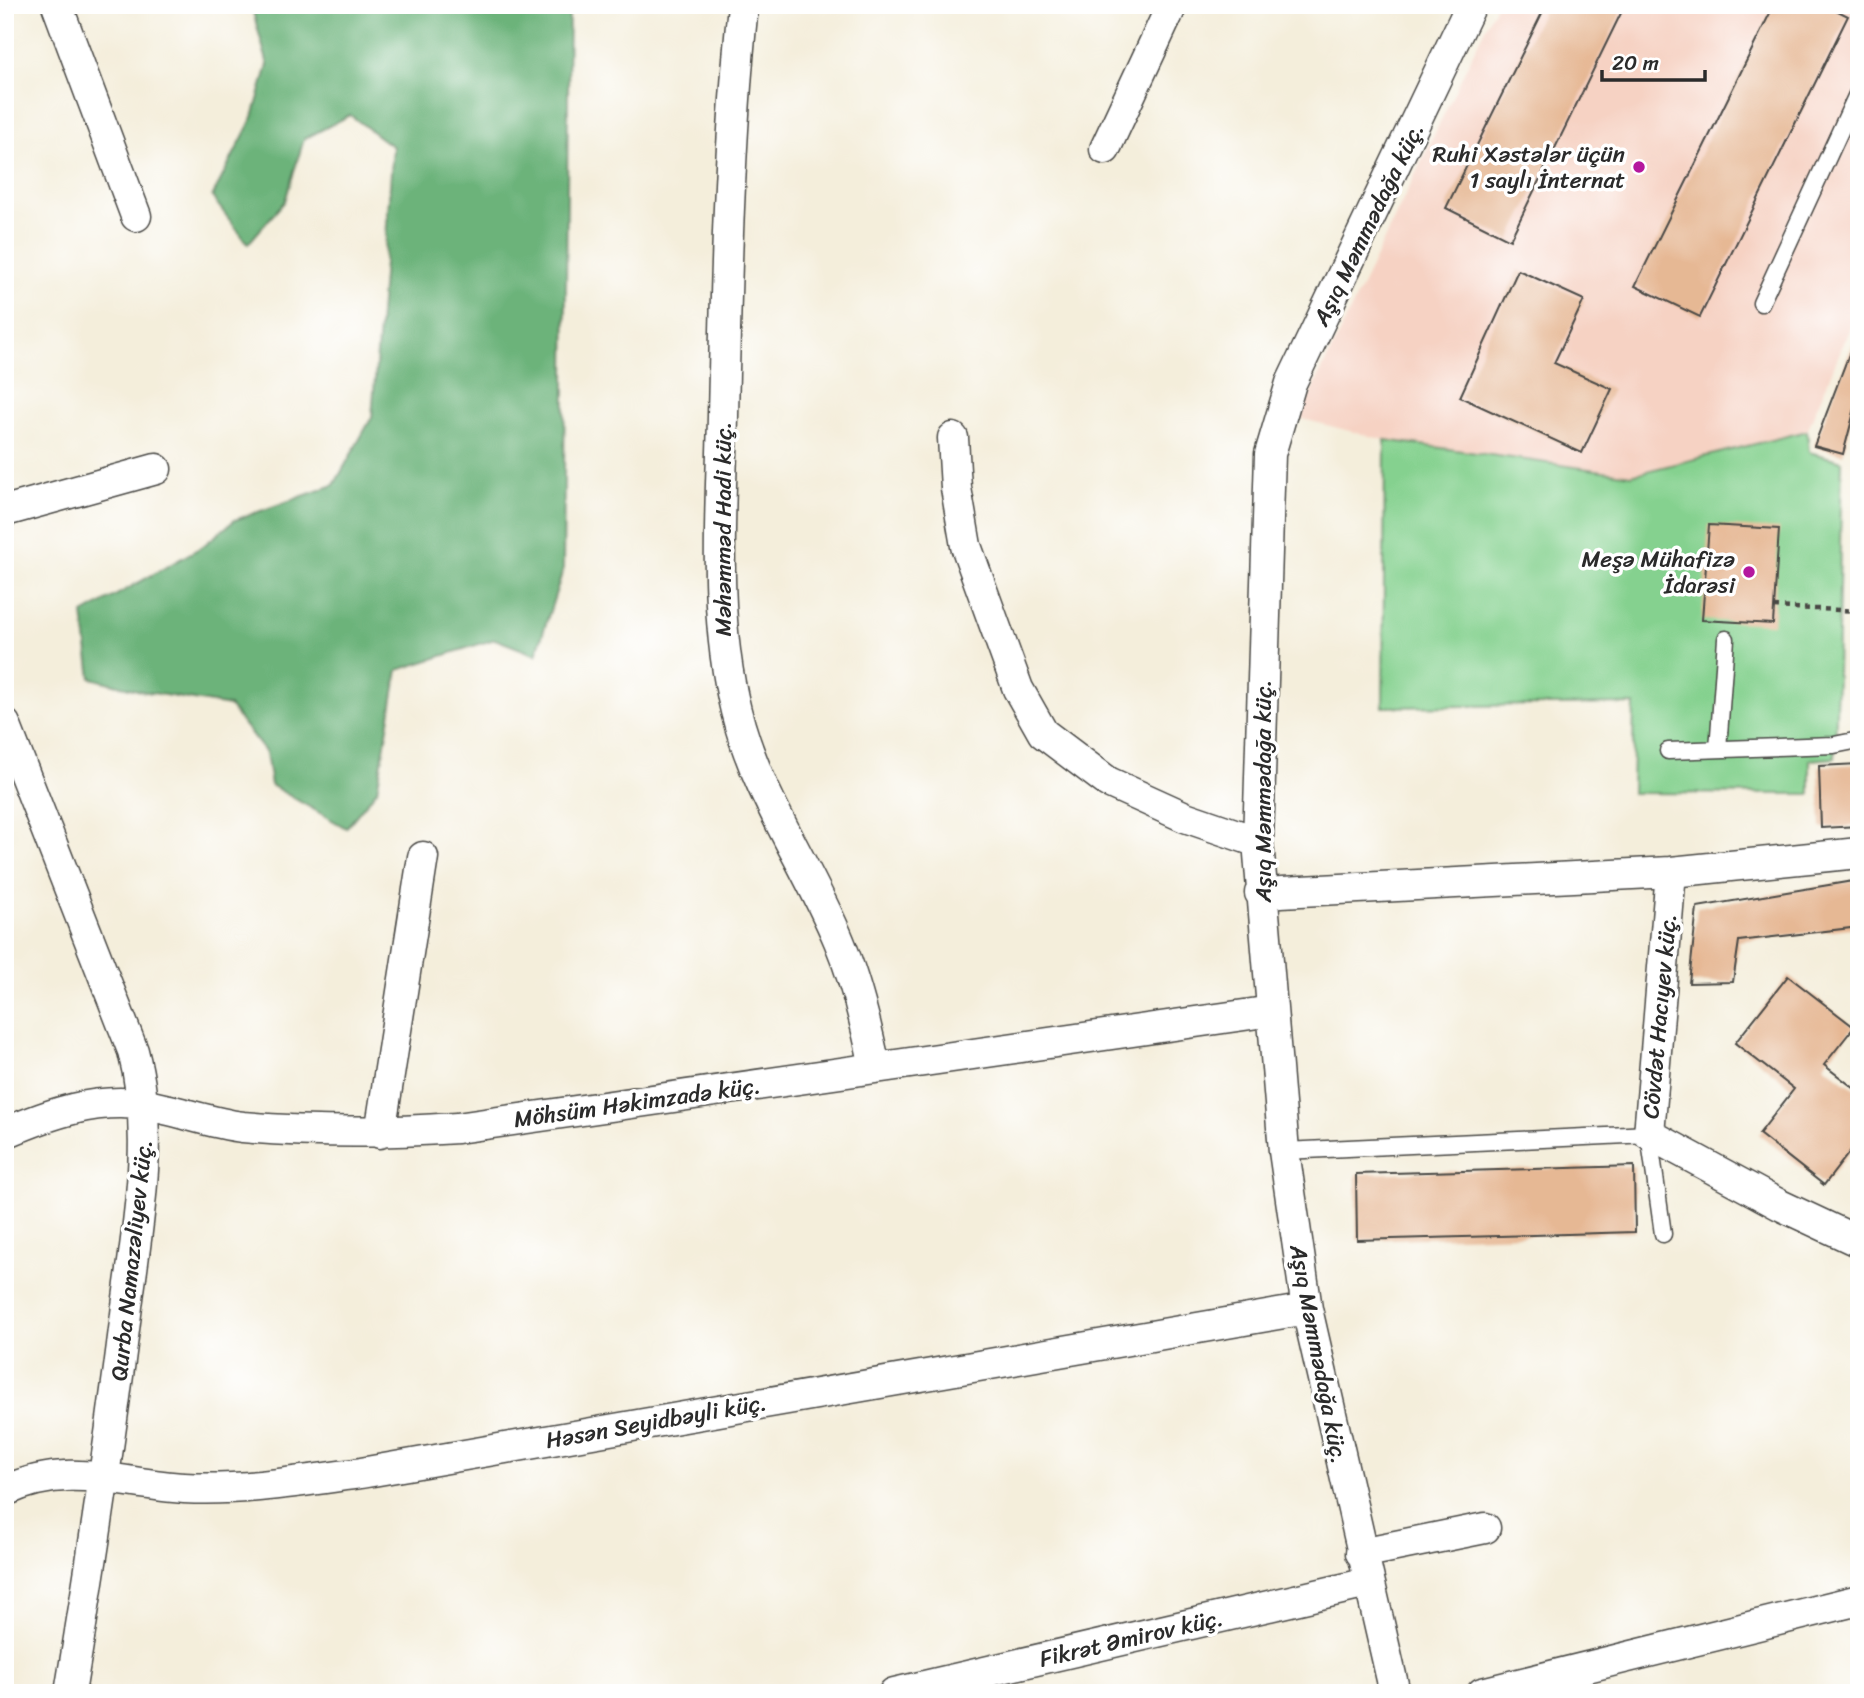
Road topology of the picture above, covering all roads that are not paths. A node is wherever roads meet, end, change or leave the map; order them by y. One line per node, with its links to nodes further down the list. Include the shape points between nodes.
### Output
1 (57, 5): 7 (street)
2 (743, 5): 24 (street, Məhəmməd Hadi küç., via 726,262 722,642 736,712 753,765 838,939 862,1004)
3 (1172, 5): 6 (street)
4 (1471, 5): 18 (street, Aşıq Məmmədağa küç., via 1291,383 1269,454)
5 (1859, 90): 8 (lane)
6 (1105, 149)
7 (136, 216)
8 (1761, 303)
9 (953, 438): 18 (street, via 966,546 1018,689 1042,733 1108,782 1185,817)
10 (156, 469): 11 (street)
11 (5, 511)
12 (1726, 639): 15 (lane)
13 (5, 724): 17 (street, Qurba Namazəliyev küç.)
14 (1859, 740): 15 (lane)
15 (1718, 749): 16 (lane)
16 (1668, 751)
17 (13, 772): 25 (street, Qurba Namazəliyev küç., via 133,1051)
18 (1258, 842): 22 (street, Aşıq Məmmədağa küç.)
19 (1859, 853): 21 (street)
20 (423, 857): 27 (street)
21 (1671, 872): 22 (street); 28 (street, Cövdət Hacıyev küç.)
22 (1260, 893): 23 (street, Aşıq Məmmədağa küç.)
23 (1272, 1011): 24 (street, Möhsüm Həkimzadə küç.); 29 (street, Aşıq Məmmədağa küç.)
24 (874, 1067): 27 (street, Möhsüm Həkimzadə küç., via 457,1128)
25 (144, 1105): 26 (street, Möhsüm Həkimzadə küç., via 99,1104 67,1110); 27 (street, Möhsüm Həkimzadə küç., via 228,1125); 33 (street, Qurba Namazəliyev küç., via 144,1172)
26 (5, 1133)
27 (380, 1133)
28 (1650, 1134): 29 (lane); 30 (lane); 31 (street, Cövdət Hacıyev küç.)
29 (1283, 1152): 32 (street, Aşıq Məmmədağa küç.)
30 (1663, 1234)
31 (1859, 1242)
32 (1307, 1309): 33 (street, Həsən Seyidbəyli küç., via 347,1475 252,1488 183,1488); 36 (street, Aşıq Məmmədağa küç.)
33 (106, 1476): 34 (street, Həsən Seyidbəyli küç., via 40,1478); 39 (street, Qurba Namazəliyev küç.)
34 (5, 1491)
35 (1485, 1528): 36 (street)
36 (1361, 1553): 37 (street, Aşıq Məmmədağa küç.)
37 (1368, 1583): 40 (street, Fikrət Əmirov küç.); 41 (street, Aşıq Məmmədağa küç.)
38 (1859, 1600): 42 (street)
39 (70, 1693)
40 (894, 1693)
41 (1395, 1693)
42 (1482, 1693)

